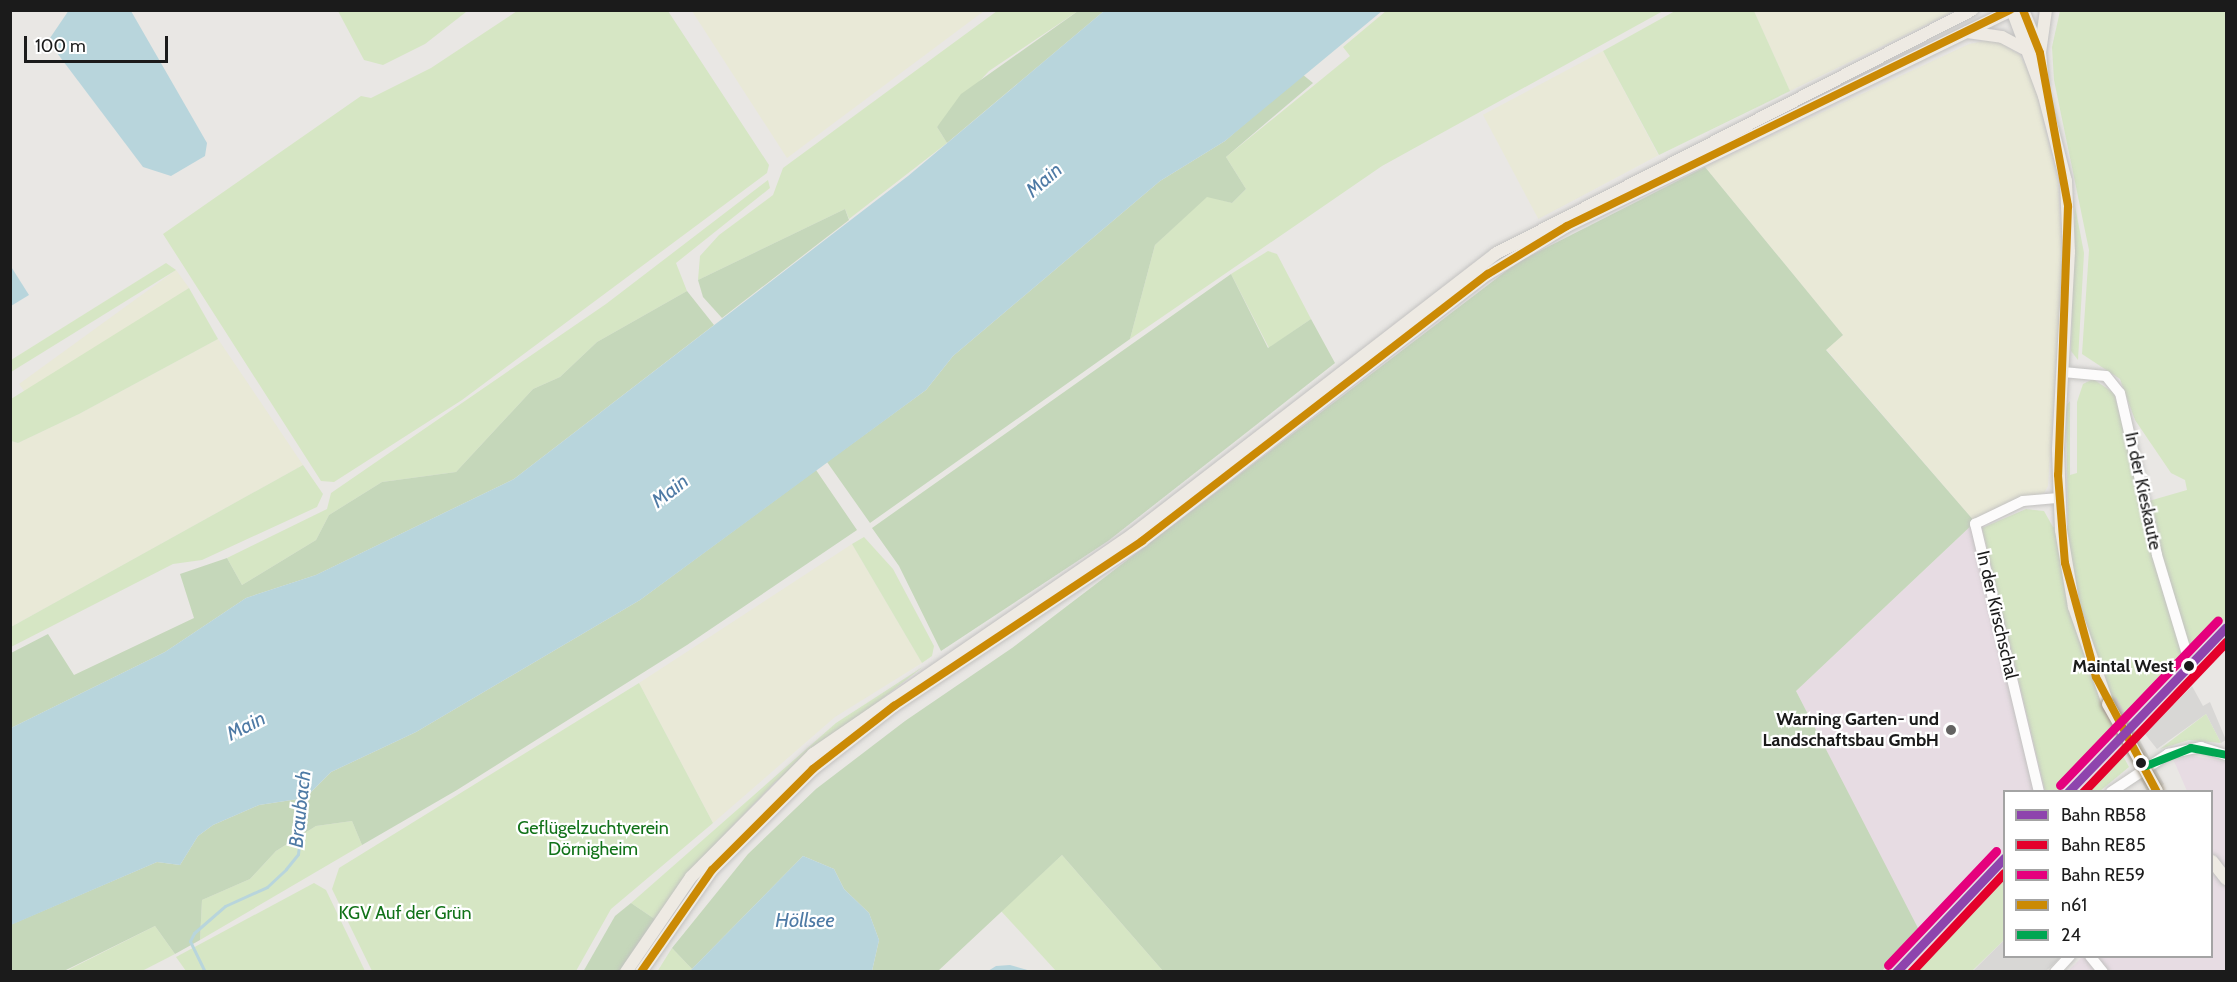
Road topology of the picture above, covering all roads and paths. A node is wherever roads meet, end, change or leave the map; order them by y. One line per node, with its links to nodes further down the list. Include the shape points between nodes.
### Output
1 (1972, 10): 20 (main road, via 1495,254 1133,534 813,754 691,877)
2 (2012, 10): 5 (main road); 6 (main road)
3 (2023, 10): 7 (main road)
4 (2046, 10): 7 (main road)
5 (1967, 32): 6 (main road, via 2002,37); 21 (main road, via 1568,226 1488,274 1142,541 894,706 813,769 712,870)
6 (2023, 48): 8 (main road)
7 (2040, 52): 8 (main road)
8 (2044, 96): 9 (main road, via 2068,206)
9 (2063, 372): 10 (main road); 11 (street, In der Kieskaute, via 2106,376 2120,393 2157,555)
10 (2059, 498): 13 (street, In der Kirschschal, via 2023,501 1976,524); 15 (main road, bridge, via 2074,607 2108,704)
11 (2186, 651)
12 (2226, 755): 14 (street, via 2201,747 2168,754)
13 (2039, 790)
14 (2114, 790)
15 (2156, 790)
16 (2213, 863): 17 (main road)
17 (2226, 879)
18 (2069, 958): 22 (street)
19 (2091, 958): 23 (street)
20 (626, 972)
21 (641, 972)
22 (2055, 972)
23 (2103, 972)

